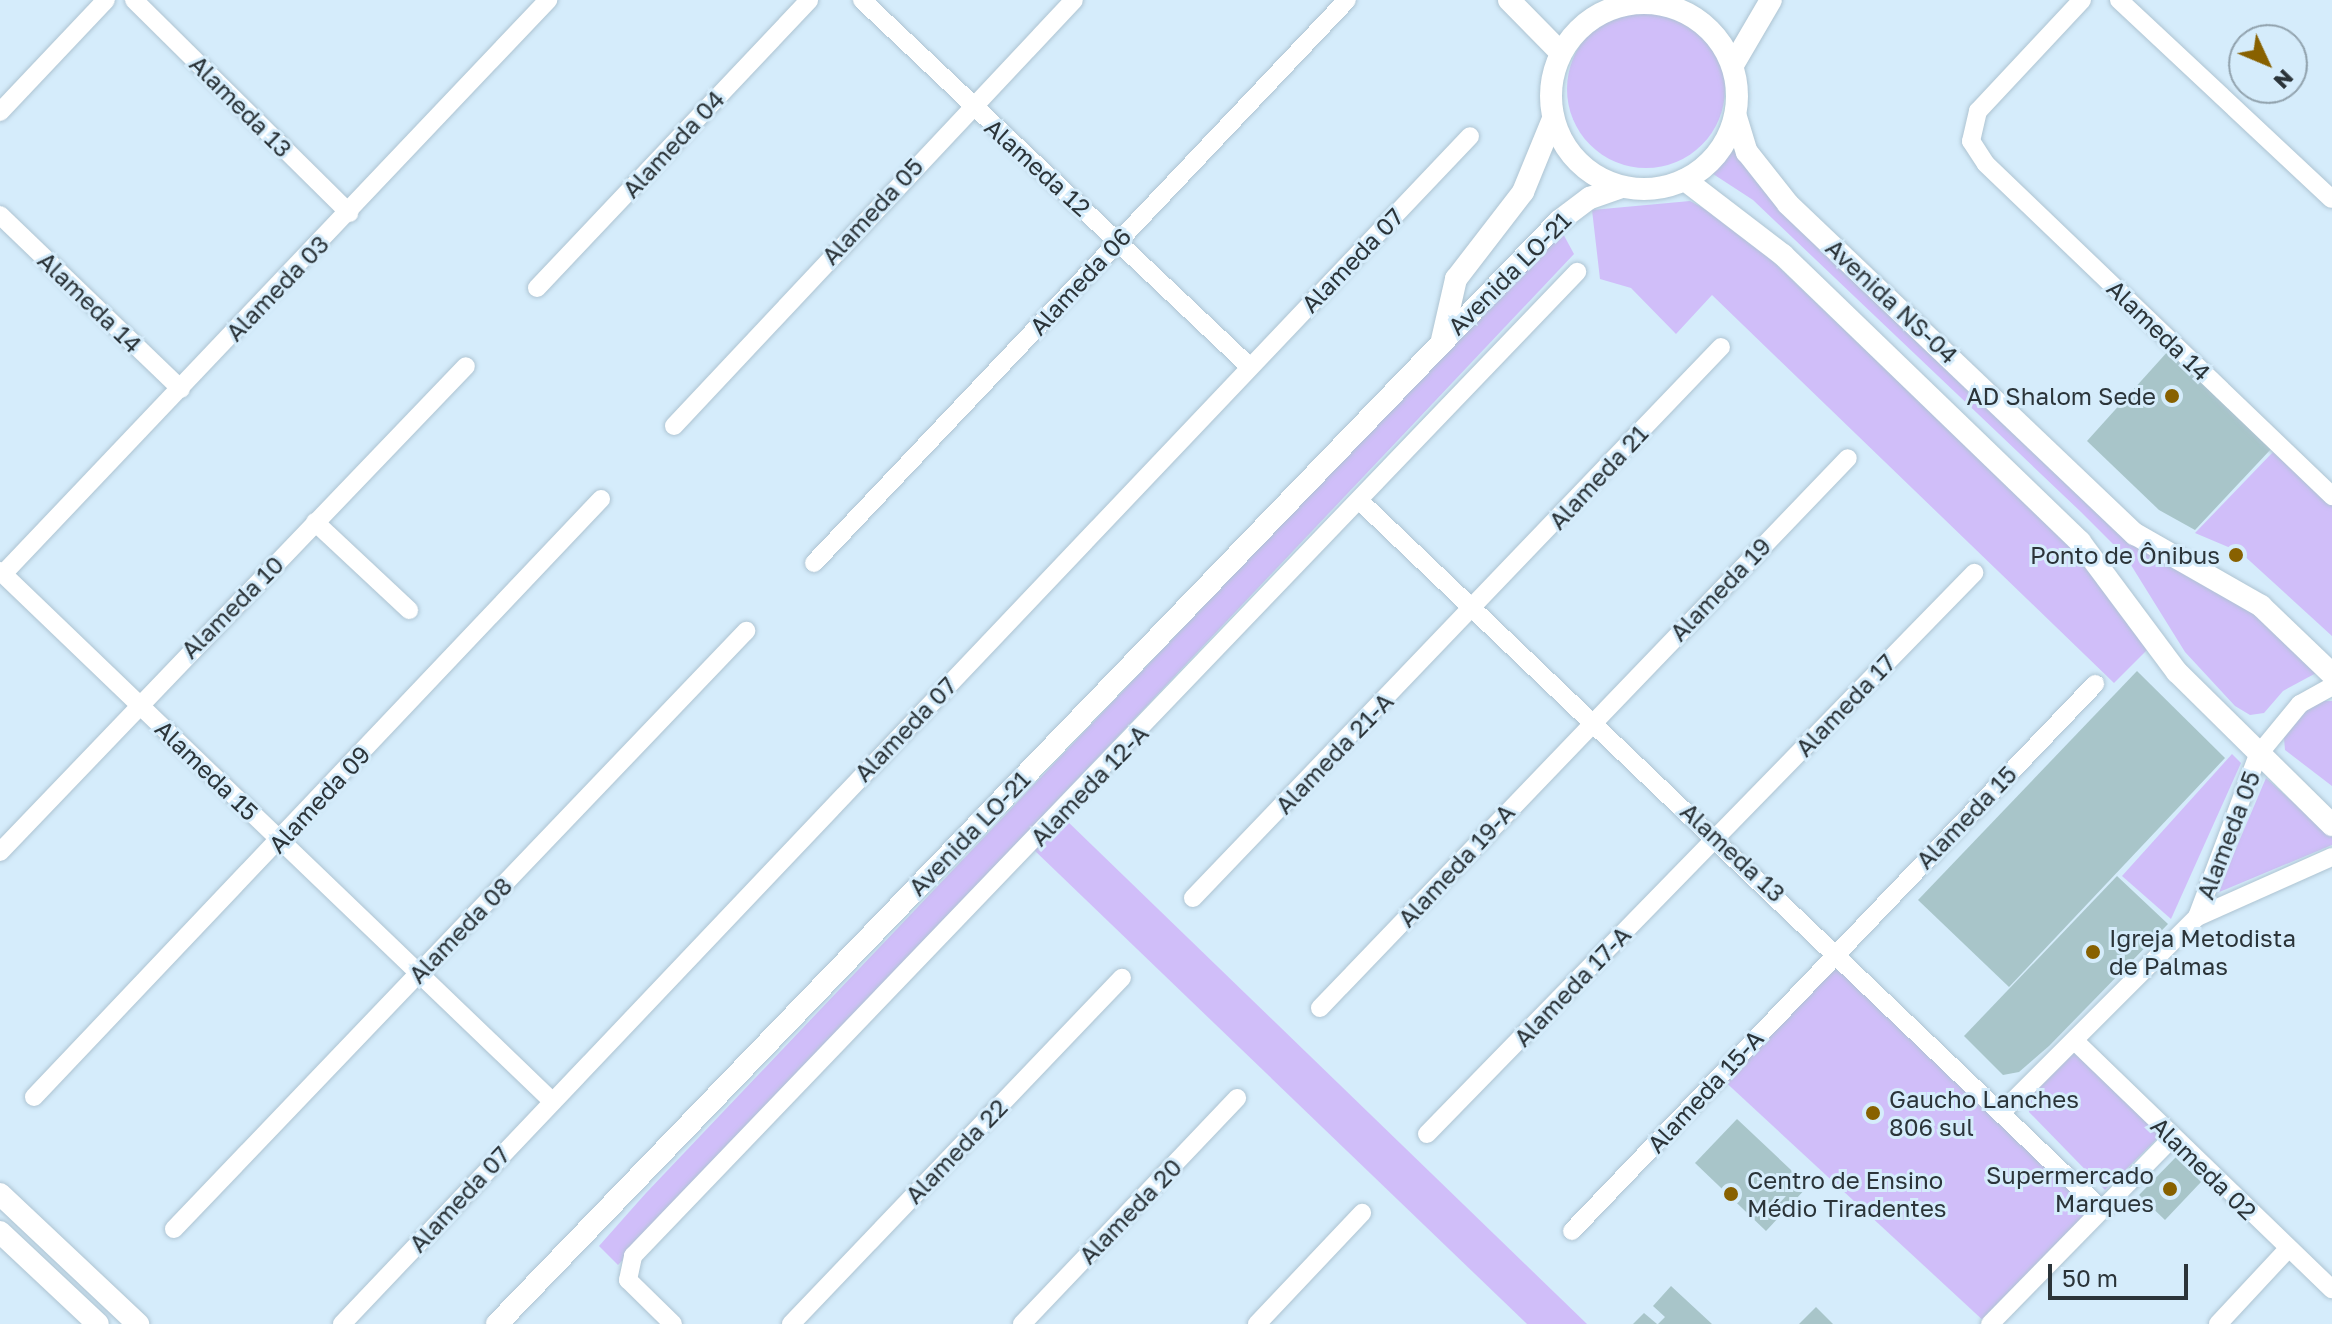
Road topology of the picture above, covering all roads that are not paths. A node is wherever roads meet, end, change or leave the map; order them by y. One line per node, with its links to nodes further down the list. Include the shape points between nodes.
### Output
1 (106, 0): 18 (street)
2 (134, 0): 25 (street, Alameda 13)
3 (548, 0): 25 (street, Alameda 03)
4 (809, 0): 29 (street, Alameda 04)
5 (862, 0): 17 (street, Alameda 12)
6 (1074, 0): 17 (street, Alameda 05)
7 (1347, 0): 27 (street, Alameda 06)
8 (1509, 0): 15 (street)
9 (1597, 0): 14 (street)
10 (1771, 0): 16 (street)
11 (2082, 0): 37 (street, Alameda 14, via 1978,111 1971,141 1986,164)
12 (2119, 0): 24 (street)
13 (1686, 4): 14 (street); 16 (street, via 1721,41)
14 (1620, 5): 15 (street, via 1586,23)
15 (1561, 53): 20 (street, via 1551,85)
16 (1733, 65): 19 (street)
17 (969, 105): 27 (street, Alameda 12); 35 (street, Alameda 05)
18 (0, 112)
19 (1736, 117): 22 (street, via 1708,165); 47 (street, Avenida NS-04, via 1747,152 1788,204 2135,534 2261,606)
20 (1553, 119): 23 (street, via 1567,150 1591,174); 30 (street, Avenida LO-21, via 1523,192 1456,279)
21 (1470, 136): 33 (street, Alameda 07)
22 (1685, 180): 23 (street, via 1654,190); 52 (street, via 1783,255 2080,542 2177,672)
23 (1622, 187): 30 (street, Avenida LO-21, via 1576,206)
24 (2332, 199)
25 (349, 213): 34 (street, Alameda 03)
26 (0, 215): 34 (street, Alameda 14)
27 (1118, 240): 33 (street, Alameda 12); 41 (street, Alameda 06)
28 (1577, 272): 39 (street, Alameda 12-A)
29 (537, 288)
30 (1442, 341): 82 (street, Avenida LO-21)
31 (1721, 347): 44 (street, Alameda 21)
32 (466, 366): 40 (street, Alameda 10)
33 (1250, 367): 67 (street, Alameda 07)
34 (181, 389): 42 (street, Alameda 03)
35 (674, 426)
36 (1848, 458): 51 (street, Alameda 19)
37 (2332, 496)
38 (601, 499): 55 (street, Alameda 09)
39 (1362, 503): 44 (street, Alameda 13); 83 (street, Alameda 12-A, via 633,1256 626,1273)
40 (315, 522): 45 (street); 50 (street, Alameda 10)
41 (814, 563)
42 (2, 572): 50 (street, Alameda 15)
43 (1974, 573): 54 (street, Alameda 17)
44 (1476, 607): 51 (street, Alameda 13); 58 (street, Alameda 21-A)
45 (409, 610)
46 (746, 631): 61 (street, Alameda 08)
47 (2332, 674)
48 (2095, 684): 60 (street, Alameda 15)
49 (2332, 686): 52 (street, Alameda 05, via 2300,704)
50 (137, 703): 55 (street, Alameda 15); 56 (street, Alameda 10)
51 (1592, 721): 54 (street, Alameda 13); 63 (street, Alameda 19-A)
52 (2258, 755): 53 (street); 59 (street, Alameda 05)
53 (2332, 825)
54 (1717, 837): 60 (street, Alameda 13); 69 (street, Alameda 17-A)
55 (280, 840): 61 (street, Alameda 15); 65 (street, Alameda 09)
56 (0, 852)
57 (2332, 857): 59 (street, Alameda 05)
58 (1193, 898)
59 (2197, 917): 64 (street)
60 (1838, 950): 68 (street, Alameda 13); 75 (street, Alameda 15-A)
61 (421, 971): 67 (street, Alameda 15); 74 (street, Alameda 08)
62 (1122, 978): 84 (street, Alameda 22)
63 (1320, 1008)
64 (2078, 1044): 68 (street); 70 (street, Alameda 02)
65 (34, 1097)
66 (1237, 1098): 85 (street, Alameda 20)
67 (552, 1101): 81 (street, Alameda 07)
68 (2004, 1110): 72 (street, Alameda 13)
69 (1427, 1134)
70 (2172, 1138): 72 (street); 77 (street, Alameda 02)
71 (0, 1194): 80 (street)
72 (2099, 1207): 87 (street)
73 (1362, 1213): 86 (street)
74 (174, 1229)
75 (1572, 1231)
76 (0, 1232): 79 (street)
77 (2288, 1249): 78 (street, Alameda 02); 88 (street)
78 (2332, 1289)
79 (98, 1324)
80 (138, 1324)
81 (342, 1324)
82 (497, 1324)
83 (673, 1324)
84 (791, 1324)
85 (1022, 1324)
86 (1257, 1324)
87 (1990, 1324)
88 (2218, 1324)

